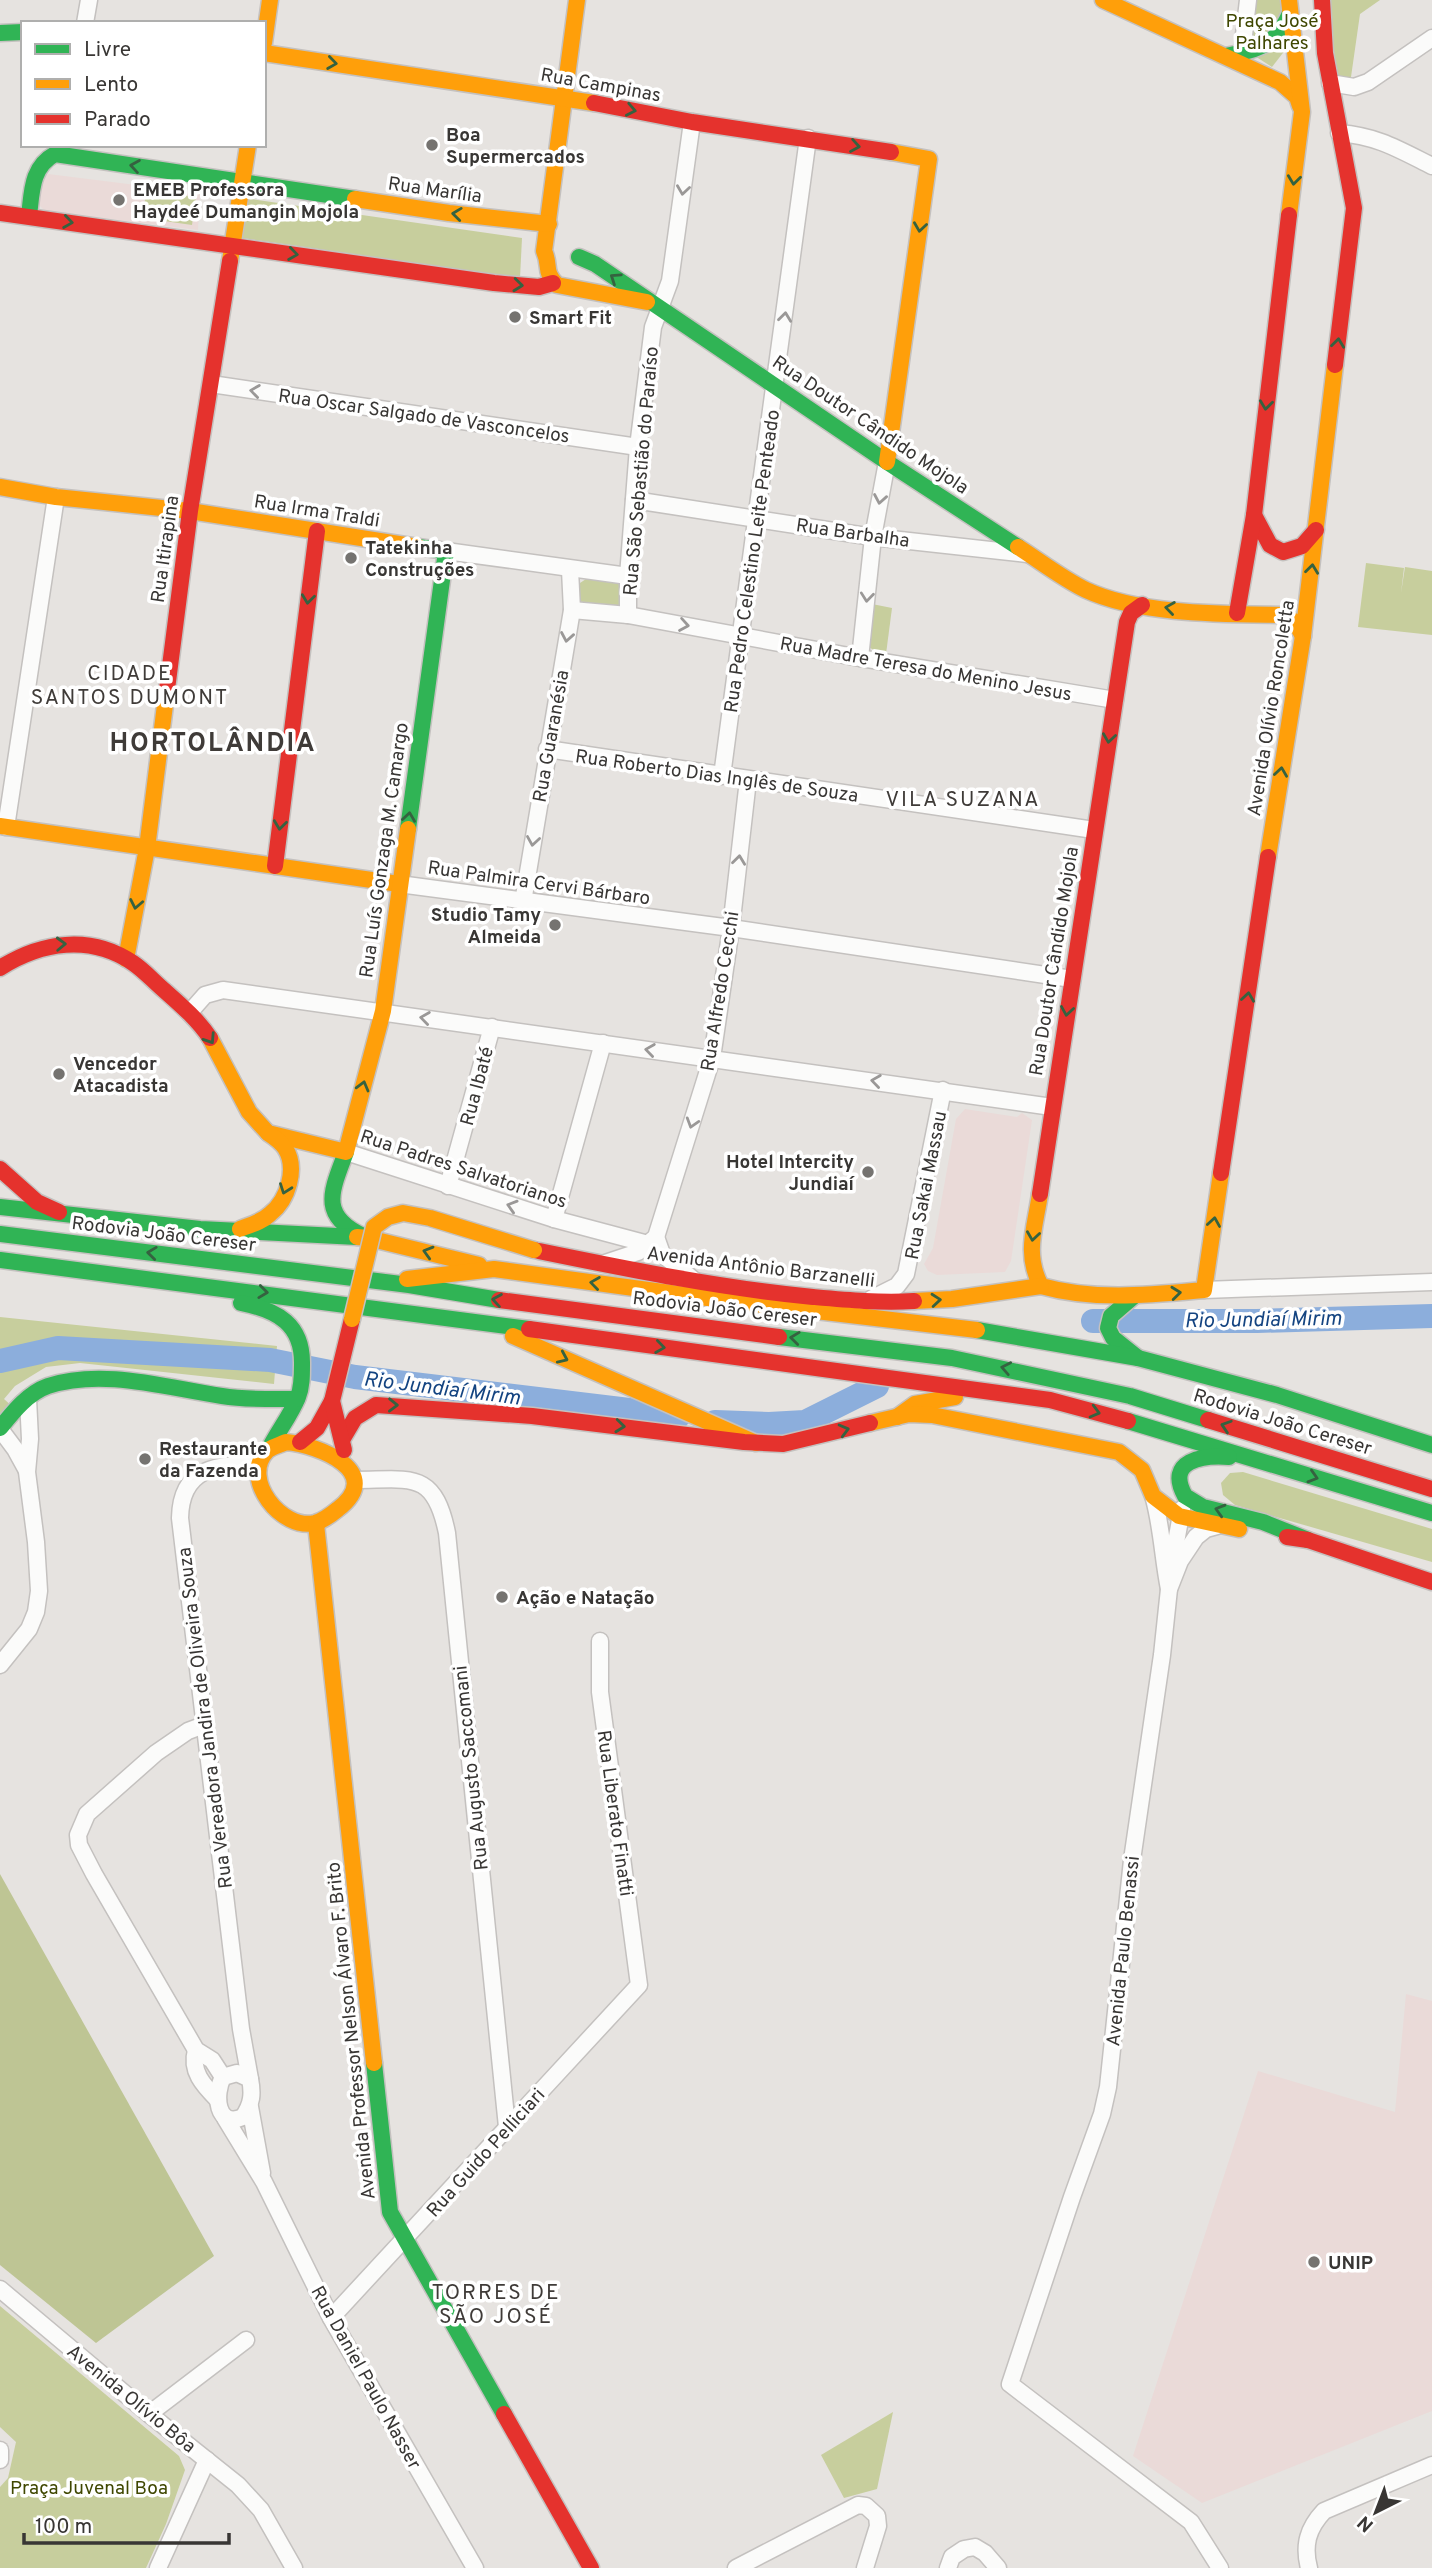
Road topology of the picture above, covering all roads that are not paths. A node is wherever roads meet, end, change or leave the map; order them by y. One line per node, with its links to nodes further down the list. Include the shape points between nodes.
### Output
1 (89, 0): 9 (street)
2 (270, 0): 10 (main road)
3 (577, 0): 17 (main road, Rua Doutor Cândido Mojola)
4 (1103, 0): 7 (main road)
5 (1248, 0): 15 (street)
6 (1322, 0): 16 (main road, Avenida Olívio Roncoletta, via 1320,31)
7 (1121, 4): 15 (main road)
8 (1289, 6): 15 (main road, via 1277,38 1264,47); 18 (main road)
9 (85, 21)
10 (266, 29)
11 (21, 32): 12 (main road)
12 (0, 33)
13 (1432, 38): 16 (street, via 1368,82 1354,88)
14 (266, 53): 17 (main road, Rua Campinas, one-way to 17)
15 (1234, 54): 18 (main road, via 1290,89)
16 (1330, 83): 20 (main road, Avenida Olívio Roncoletta)
17 (564, 97): 19 (main road, Rua Campinas, one-way to 19); 27 (main road, Rua Doutor Cândido Mojola)
18 (1302, 112): 41 (main road, one-way to 41)
19 (692, 122): 21 (main road, Rua Campinas); 32 (street, Rua São Sebastião do Paraíso, one-way to 32, via 670,281)
20 (1339, 133): 23 (street, via 1382,141); 43 (main road, Avenida Olívio Roncoletta, one-way to 20, via 1354,208)
21 (808, 138): 34 (street, Rua Pedro Celestino Leite Penteado, one-way to 21); 36 (main road, Rua Campinas, one-way to 36, via 929,159)
22 (248, 147): 24 (main road, Rua Itirapina)
23 (1432, 166)
24 (243, 182): 26 (main road, Rua Marília, one-way to 26, via 55,155 45,158 36,169); 27 (main road, Rua Marília, one-way to 24); 28 (main road, Rua Itirapina)
25 (0, 213): 26 (main road)
26 (29, 216): 28 (main road, one-way to 28)
27 (549, 224): 29 (main road, Rua Doutor Cândido Mojola); 29 (main road, Rua Doutor Cândido Mojola, via 544,251)
28 (233, 245): 30 (main road, one-way to 30, via 494,283 539,288); 33 (main road, Rua Itirapina)
29 (563, 252): 30 (main road, Rua Doutor Cândido Mojola, via 547,268); 31 (main road, Rua Doutor Cândido Mojola, via 583,268); 32 (main road, Rua Doutor Cândido Mojola, one-way to 29, via 595,264)
30 (553, 283): 31 (main road, Rua Doutor Cândido Mojola)
31 (571, 286): 32 (main road, Rua Doutor Cândido Mojola)
32 (655, 305): 34 (main road, Rua Doutor Cândido Mojola); 35 (street, Rua São Sebastião do Paraíso)
33 (211, 384): 35 (street, Rua Oscar Salgado de Vasconcelos, one-way to 33); 40 (main road, Rua Itirapina)
34 (776, 385): 36 (main road, Rua Doutor Cândido Mojola); 42 (street, Rua Pedro Celestino Leite Penteado)
35 (638, 447): 39 (street, Rua São Sebastião do Paraíso)
36 (887, 462): 45 (street, one-way to 45); 47 (main road, Rua Doutor Cândido Mojola)
37 (0, 487): 38 (main road, Rua Irma Traldi)
38 (56, 497): 40 (main road, Rua Irma Traldi); 63 (street)
39 (634, 500): 42 (street, Rua Barbalha); 49 (street, Rua São Sebastião do Paraíso)
40 (190, 511): 44 (main road, Rua Irma Traldi); 65 (main road, Rua Itirapina)
41 (1254, 515): 43 (main road, via 1277,550 1299,549); 53 (main road)
42 (754, 518): 45 (street, Rua Barbalha); 56 (street, Rua Pedro Celestino Leite Penteado)
43 (1316, 530): 57 (main road, Avenida Olívio Roncoletta, one-way to 43)
44 (317, 531): 46 (main road, Rua Irma Traldi); 66 (main road, one-way to 66)
45 (873, 537): 47 (street, Rua Barbalha); 58 (street, one-way to 58)
46 (446, 551): 48 (street, Rua Irma Traldi); 67 (main road, Rua Luís Gonzaga M. Camargo, one-way to 46)
47 (1030, 555): 50 (main road, Rua Doutor Cândido Mojola)
48 (570, 570): 49 (street, Rua Irma Traldi); 52 (street, Rua Guaranésia)
49 (628, 576): 54 (street, Rua São Sebastião do Paraíso)
50 (1106, 598): 51 (main road, Rua Doutor Cândido Mojola); 55 (main road, Rua Doutor Cândido Mojola, via 1124,613)
51 (1142, 605): 53 (main road, Rua Doutor Cândido Mojola, one-way to 51); 55 (main road)
52 (572, 610): 54 (street, Rua Madre Teresa do Menino Jesus); 60 (street, Rua Guaranésia, one-way to 60)
53 (1237, 613): 57 (main road, Rua Doutor Cândido Mojola, via 1283,615 1295,622)
54 (628, 615): 56 (street, Rua Madre Teresa do Menino Jesus, one-way to 56)
55 (1127, 622): 59 (main road, Rua Doutor Cândido Mojola)
56 (740, 635): 58 (street, Rua Madre Teresa do Menino Jesus); 61 (street, Rua Pedro Celestino Leite Penteado)
57 (1303, 636): 99 (main road, Avenida Olívio Roncoletta, one-way to 57)
58 (860, 658): 59 (street, Rua Madre Teresa do Menino Jesus)
59 (1115, 700): 64 (main road, Rua Doutor Cândido Mojola, one-way to 64)
60 (547, 750): 61 (street, Rua Roberto Dias Inglês de Souza); 68 (street, Rua Guaranésia, one-way to 68)
61 (722, 776): 62 (street, Rua Roberto Dias Inglês de Souza)
62 (748, 780): 64 (street, Rua Roberto Dias Inglês de Souza); 69 (street, Rua Alfredo Cecchi, one-way to 62)
63 (3, 826): 65 (main road, Rua Palmira Cervi Bárbaro)
64 (1094, 830): 72 (main road, Rua Doutor Cândido Mojola)
65 (146, 849): 66 (main road, Rua Palmira Cervi Bárbaro); 70 (main road, Rua Itirapina, one-way to 70)
66 (275, 866): 67 (main road, Rua Palmira Cervi Bárbaro)
67 (400, 884): 68 (street, Rua Palmira Cervi Bárbaro); 74 (main road, Rua Luís Gonzaga M. Camargo)
68 (523, 902): 69 (street, Rua Palmira Cervi Bárbaro)
69 (731, 928): 72 (street, Rua Palmira Cervi Bárbaro); 77 (street, Rua Alfredo Cecchi)
70 (126, 958): 71 (main road, one-way to 70, via 40,946 63,943 90,945); 73 (main road)
71 (0, 968)
72 (1072, 979): 79 (main road, Rua Doutor Cândido Mojola, one-way to 79)
73 (190, 1012): 74 (street, via 205,995 223,990); 80 (main road, one-way to 80, via 212,1040 247,1111)
74 (383, 1012): 75 (street, one-way to 74); 81 (main road, Rua Luís Gonzaga M. Camargo, one-way to 74)
75 (492, 1027): 76 (street); 83 (street, Rua Ibaté)
76 (603, 1044): 77 (street, one-way to 76); 86 (street)
77 (712, 1058): 78 (street, one-way to 77); 90 (street, Rua Alfredo Cecchi, one-way to 90)
78 (943, 1090): 79 (street); 100 (street, Rua Sakai Massau, via 906,1274 897,1286)
79 (1052, 1107): 98 (main road, Rua Doutor Cândido Mojola, one-way to 98, via 1031,1252 1032,1269)
80 (268, 1133): 81 (main road, Rua Padres Salvatorianos); 87 (main road, one-way to 87, via 285,1148 292,1164 286,1192 274,1212)
81 (346, 1152): 83 (street, Rua Padres Salvatorianos); 89 (main road, Rua Luís Gonzaga M. Camargo, via 331,1208 347,1231)
82 (1, 1169): 85 (main road, via 37,1202)
83 (448, 1186): 86 (street, Rua Padres Salvatorianos, one-way to 83)
84 (0, 1207): 85 (main road)
85 (64, 1214): 87 (main road)
86 (554, 1219): 90 (street, Rua Padres Salvatorianos)
87 (237, 1230): 89 (main road)
88 (0, 1234): 97 (main road, Rodovia João Cereser, one-way to 88)
89 (368, 1238): 94 (main road, one-way to 89)
90 (652, 1241): 92 (street); 95 (street)
91 (0, 1260): 93 (main road)
92 (601, 1264): 95 (main road, Avenida Antônio Barzanelli); 105 (main road, Avenida Antônio Barzanelli, bridge, via 534,1250 430,1218 403,1213 388,1217 374,1227)
93 (62, 1268): 102 (main road, one-way to 102); 104 (main road, via 273,1312 300,1338 304,1352)
94 (494, 1269): 97 (main road); 103 (main road, one-way to 94)
95 (697, 1282): 100 (main road, Avenida Antônio Barzanelli)
96 (1432, 1282): 99 (street)
97 (375, 1283): 121 (main road, Rodovia João Cereser, one-way to 97, via 1130,1396 952,1358)
98 (1041, 1286): 100 (main road, Avenida Antônio Barzanelli, one-way to 98, via 909,1303); 101 (main road)
99 (1204, 1290): 101 (main road, one-way to 99)
100 (869, 1300)
101 (1126, 1302): 103 (main road, via 1111,1316 1108,1328)
102 (478, 1321): 108 (main road, one-way to 108); 114 (main road, one-way to 114)
103 (1132, 1353): 115 (main road)
104 (299, 1394): 107 (main road); 110 (main road)
105 (333, 1397): 112 (main road); 113 (main road, via 317,1428)
106 (28, 1398): 107 (main road, via 46,1387 86,1381); 111 (main road); 119 (street)
107 (248, 1399): 110 (main road)
108 (1050, 1400): 109 (main road, via 948,1397 915,1404); 118 (main road, one-way to 118)
109 (897, 1417): 114 (main road, one-way to 109, via 783,1444); 122 (main road, via 950,1417 1119,1452 1142,1471)
110 (282, 1424): 116 (main road)
111 (0, 1428): 119 (street)
112 (342, 1440): 114 (main road, one-way to 114, via 355,1416 376,1405 508,1413); 120 (main road)
113 (300, 1442): 116 (main road, via 280,1443); 120 (main road, via 317,1448)
114 (756, 1443)
115 (1432, 1445)
116 (269, 1450): 117 (main road)
117 (258, 1465): 126 (main road, via 258,1482 271,1505 285,1517); 133 (street, Rua Vereadora Jandira de Oliveira Souza, via 227,1464 205,1471 189,1483 180,1505)
118 (1283, 1468): 123 (main road, via 1235,1457 1199,1458 1183,1469 1181,1490); 124 (main road, one-way to 124)
119 (27, 1472): 132 (street, via 39,1591 29,1629)
120 (351, 1473): 126 (main road, via 355,1490); 142 (street, Rua Augusto Saccomani, via 418,1482 438,1499 443,1511)
121 (1432, 1489)
122 (1153, 1496): 125 (main road); 130 (street, via 1162,1529)
123 (1186, 1498): 125 (street); 128 (main road, one-way to 123)
124 (1432, 1513)
125 (1179, 1516): 127 (main road); 130 (street)
126 (316, 1524): 144 (main road, Avenida Professor Nelson Álvaro F. Brito, via 390,2212)
127 (1219, 1525): 128 (main road); 130 (street, Avenida Paulo Benassi, via 1196,1536)
128 (1308, 1540): 129 (main road)
129 (1432, 1582)
130 (1168, 1589): 161 (street, Avenida Paulo Benassi, via 1108,2087 1010,2384 1191,2522)
131 (600, 1640): 134 (street, Rua Liberato Finatti, via 600,1692)
132 (0, 1665)
133 (204, 1725): 135 (street, Rua Vereadora Jandira de Oliveira Souza); 136 (street, via 175,1738 129,1776 87,1814 78,1835 94,1874)
134 (639, 1985): 142 (street, Rua Guido Pelliciari)
135 (241, 2029): 137 (street, Rua Vereadora Jandira de Oliveira Souza); 138 (street, Rua Vereadora Jandira de Oliveira Souza)
136 (196, 2049): 137 (street); 139 (street, via 194,2068)
137 (225, 2075): 138 (street, via 243,2074); 139 (street)
138 (250, 2079): 140 (street)
139 (218, 2100): 141 (street)
140 (250, 2108): 141 (street, via 237,2120); 143 (street, Rua Daniel Paulo Nasser)
141 (225, 2118): 143 (street, Rua Daniel Paulo Nasser)
142 (507, 2127): 144 (street, Rua Guido Pelliciari)
143 (264, 2182): 146 (street, Rua Daniel Paulo Nasser)
144 (405, 2240): 146 (street, Rua Guido Pelliciari); 157 (main road, Avenida Professor Nelson Álvaro F. Brito)
145 (0, 2289): 148 (street, Avenida Olívio Bôa)
146 (331, 2318): 156 (street, Rua Daniel Paulo Nasser)
147 (246, 2340): 148 (street)
148 (149, 2414): 150 (street, Avenida Olívio Bôa)
149 (0, 2450): 151 (street)
150 (207, 2459): 154 (street); 155 (street, Avenida Olívio Bôa, via 261,2510)
151 (0, 2460)
152 (1432, 2465): 162 (street, via 1324,2511 1307,2536)
153 (950, 2562): 160 (street, via 964,2549 975,2547)
154 (158, 2568)
155 (294, 2568)
156 (475, 2568)
157 (591, 2568)
158 (736, 2568): 159 (street, via 858,2505 877,2516)
159 (865, 2568)
160 (998, 2568)
161 (1220, 2568)
162 (1309, 2568)

